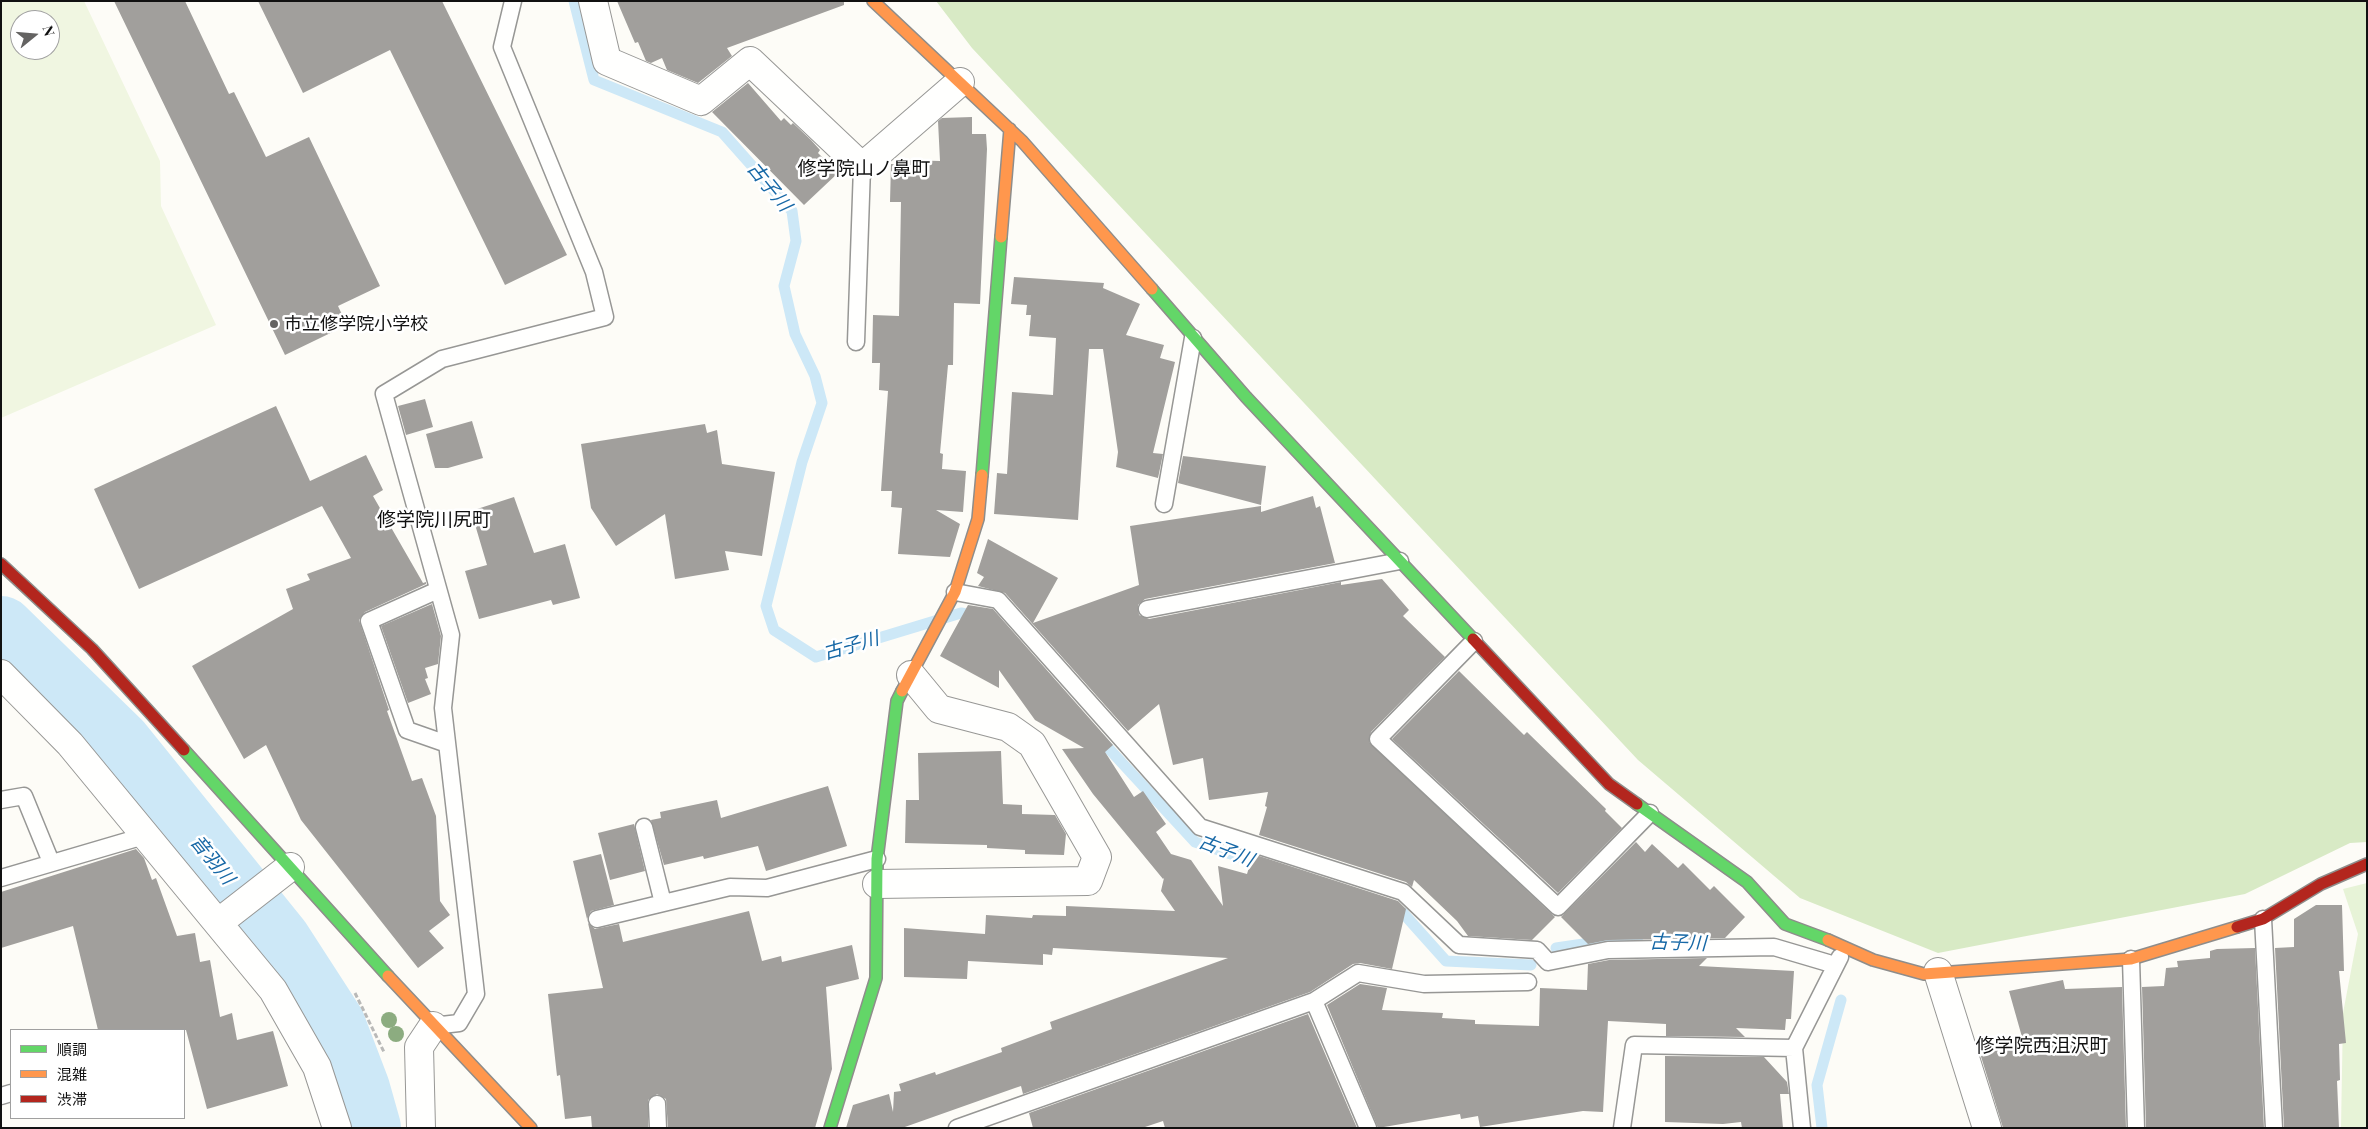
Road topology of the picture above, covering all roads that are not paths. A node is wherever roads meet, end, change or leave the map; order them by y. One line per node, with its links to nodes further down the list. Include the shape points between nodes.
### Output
1 (513, 1): 12 (lane, via 502,47 594,272 605,317 442,359 384,394)
2 (593, 1): 6 (street, via 607,61 701,101 750,61)
3 (873, 1): 4 (street)
4 (960, 82): 5 (street); 6 (street)
5 (1010, 129): 7 (street); 13 (street, via 978,519)
6 (862, 167): 8 (lane)
7 (1193, 338): 9 (lane); 10 (street)
8 (856, 342)
9 (1164, 504)
10 (1400, 561): 14 (lane); 15 (street)
11 (1, 564): 26 (street, via 92,649)
12 (438, 590): 18 (lane, via 451,635 443,708); 18 (lane, via 369,621 406,730)
13 (955, 592): 17 (street); 34 (lane, via 998,600 1200,827 1403,892 1459,945 1537,950 1548,962 1608,950 1774,947)
14 (1147, 610)
15 (1474, 641): 20 (street, via 1609,784); 20 (lane, via 1378,739 1558,907)
16 (1, 674): 22 (street, via 70,744)
17 (911, 675): 25 (street, via 897,701); 25 (street, via 939,709 1008,727 1032,744 1097,857 1088,881)
18 (447, 744): 38 (lane, via 476,994 459,1023)
19 (1, 800): 23 (lane, via 24,796)
20 (1650, 814): 32 (street, via 1747,882 1785,924)
21 (644, 827): 28 (lane)
22 (144, 836): 23 (lane); 29 (street)
23 (51, 862): 27 (lane)
24 (2367, 864): 31 (street, via 2321,884)
25 (877, 871): 28 (lane, via 767,888 730,887); 45 (street, via 876,978)
26 (282, 873): 29 (street); 38 (street)
27 (1, 878)
28 (663, 903): 30 (lane)
29 (226, 916): 41 (street, via 317,1067)
30 (597, 919)
31 (2263, 919): 33 (street); 52 (lane)
32 (1845, 946): 34 (lane); 35 (street, via 1873,960 1924,974)
33 (2131, 959): 35 (street); 51 (lane)
34 (1835, 965): 39 (lane)
35 (1938, 972): 50 (street)
36 (1528, 982): 37 (lane, via 1424,984 1358,972)
37 (1314, 1001): 46 (lane); 47 (lane)
38 (433, 1026): 42 (street, via 419,1047); 43 (street)
39 (1794, 1048): 48 (lane, via 1634,1044); 49 (lane)
40 (657, 1104): 44 (lane)
41 (337, 1128)
42 (421, 1128)
43 (530, 1128)
44 (658, 1128)
45 (830, 1128)
46 (957, 1128)
47 (1368, 1128)
48 (1622, 1128)
49 (1802, 1128)
50 (1987, 1128)
51 (2136, 1128)
52 (2274, 1128)

